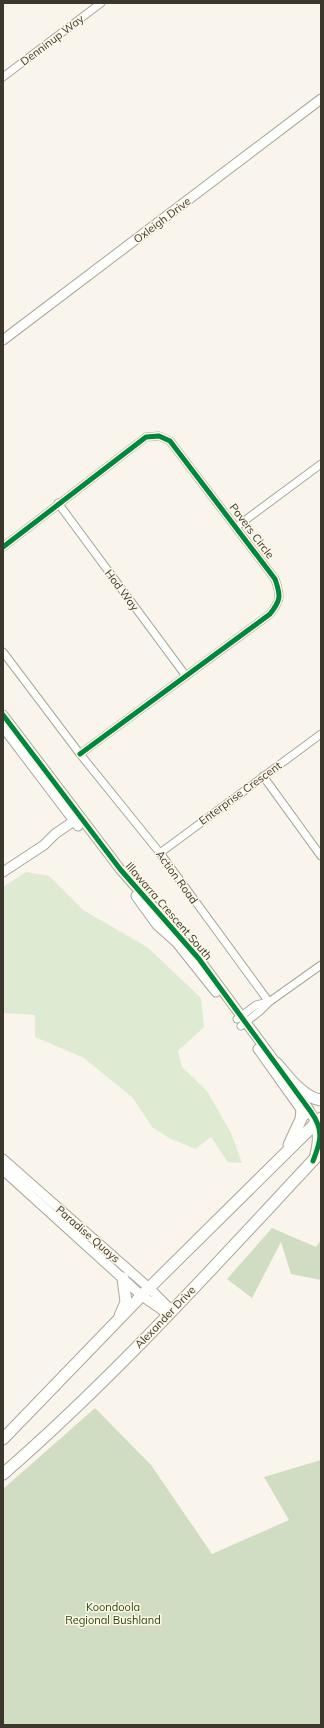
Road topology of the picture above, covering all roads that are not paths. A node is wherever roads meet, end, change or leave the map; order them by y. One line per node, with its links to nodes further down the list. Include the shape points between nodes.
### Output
1 (100, 3): 2 (street, Denninup Way)
2 (3, 77)
3 (321, 99): 4 (street, Oxleigh Drive)
4 (3, 340)
5 (321, 464): 7 (street)
6 (58, 504): 7 (street, Pavers Circle, via 146,437 159,436 170,441); 8 (street, Pavers Circle); 10 (street, Hod Way)
7 (236, 527): 10 (street, Pavers Circle, via 275,579 279,590 279,603 270,614)
8 (3, 547)
9 (3, 652): 14 (street)
10 (186, 676): 14 (street, Pavers Circle)
11 (3, 716): 16 (street, Illawarra Crescent South)
12 (3, 727): 16 (street, Illawarra Crescent South)
13 (321, 734): 15 (street, Enterprise Crescent)
14 (80, 754): 17 (street, Action Road)
15 (263, 776): 17 (street, Enterprise Crescent); 18 (street)
16 (79, 822): 19 (street, via 55,834 44,845); 22 (street, Illawarra Crescent South, via 157,924 177,943)
17 (160, 853): 21 (street, Action Road)
18 (321, 856)
19 (3, 872)
20 (321, 965): 21 (street)
21 (269, 1002): 22 (street, via 256,1005)
22 (242, 1021): 23 (street, Illawarra Crescent South); 25 (street, Illawarra Crescent South)
23 (276, 1063): 24 (main road, via 304,1092); 26 (street, Illawarra Crescent South)
24 (321, 1100)
25 (302, 1110): 26 (street, Illawarra Crescent South, via 306,1116); 29 (main road, via 292,1140)
26 (320, 1121): 29 (main road); 30 (street, via 321,1136)
27 (321, 1152): 30 (main road, Alexander Drive)
28 (3, 1158): 33 (street, Paradise Quays)
29 (278, 1160): 33 (main road)
30 (313, 1161): 34 (main road, Alexander Drive)
31 (3, 1170): 32 (street, Paradise Quays)
32 (123, 1278): 33 (street, Paradise Quays); 35 (main road, via 126,1302)
33 (146, 1292): 34 (street, Paradise Quays); 35 (main road)
34 (170, 1313): 37 (main road, Alexander Drive, via 92,1391)
35 (118, 1320): 36 (main road)
36 (3, 1439)
37 (3, 1474)

